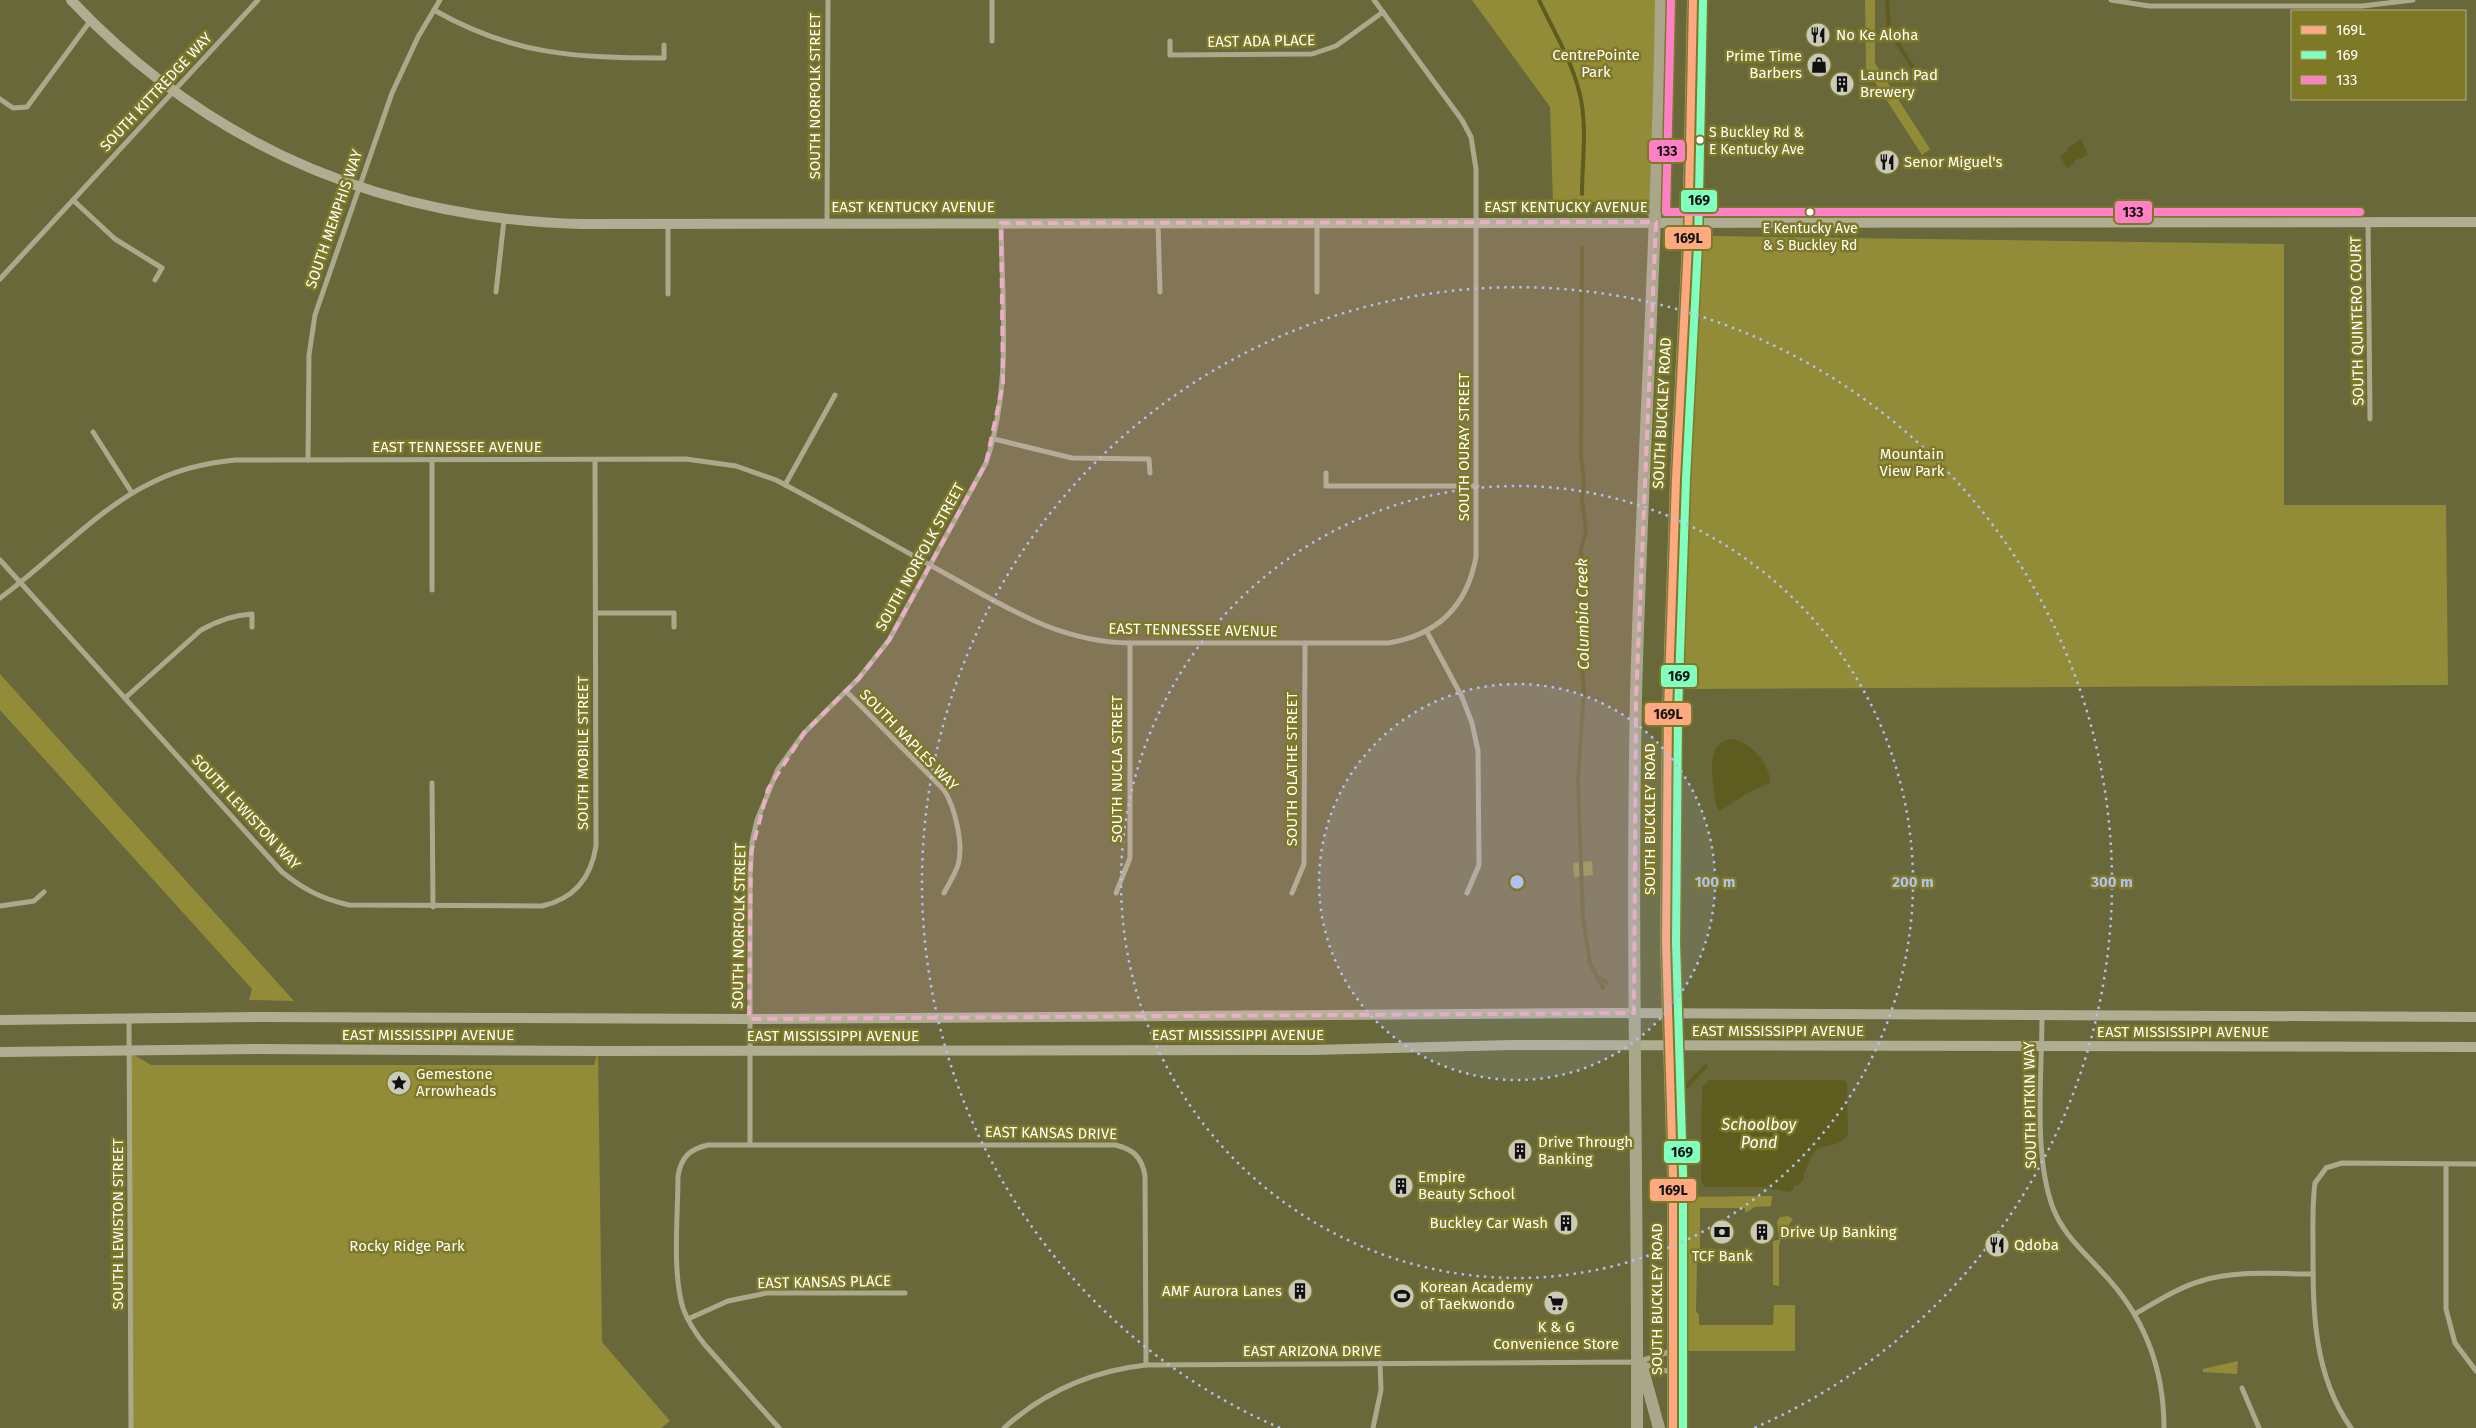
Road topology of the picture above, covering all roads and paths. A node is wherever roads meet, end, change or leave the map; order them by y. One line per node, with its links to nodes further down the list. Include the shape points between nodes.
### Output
1 (71, 0): 13 (main road, EAST KENTUCKY AVENUE)
2 (258, 0): 17 (street, SOUTH KITTREDGE WAY)
3 (440, 0): 11 (street, SOUTH MEMPHIS WAY)
4 (828, 0): 22 (street, SOUTH NORFOLK STREET)
5 (992, 0): 14 (street)
6 (1374, 0): 12 (street, SOUTH OURAY STREET)
7 (1661, 0): 24 (main road, SOUTH BUCKLEY ROAD)
8 (1693, 0): 25 (main road, SOUTH BUCKLEY ROAD)
9 (2111, 0): 10 (street, via 2149,6 2362,6)
10 (2413, 0)
11 (434, 10): 16 (street, via 480,33 545,52 578,57 664,58); 19 (street, SOUTH MEMPHIS WAY, via 392,93)
12 (1383, 12): 15 (street, EAST ADA PLACE, via 1336,46 1312,54 1170,54); 23 (street, SOUTH OURAY STREET, via 1462,120 1470,137 1476,155)
13 (91, 20): 17 (main road, EAST KENTUCKY AVENUE, via 138,64); 18 (street, via 27,107 13,108)
14 (992, 41)
15 (1170, 41)
16 (664, 45)
17 (174, 91): 19 (main road, EAST KENTUCKY AVENUE, via 265,148); 20 (street, SOUTH KITTREDGE WAY)
18 (0, 99)
19 (358, 187): 21 (main road, EAST KENTUCKY AVENUE, via 433,208); 42 (street, SOUTH MEMPHIS WAY, via 311,334)
20 (73, 200): 32 (street, SOUTH KITTREDGE WAY); 33 (street, via 115,239 162,268)
21 (504, 220): 31 (main road, EAST KENTUCKY AVENUE); 34 (street)
22 (827, 222): 28 (main road, EAST KENTUCKY AVENUE); 31 (main road, EAST KENTUCKY AVENUE)
23 (1477, 222): 24 (main road, EAST KENTUCKY AVENUE); 30 (main road, EAST KENTUCKY AVENUE); 48 (street, SOUTH OURAY STREET)
24 (1656, 222): 25 (main road, EAST KENTUCKY AVENUE); 72 (main road, SOUTH BUCKLEY ROAD, via 1637,672)
25 (1688, 222): 26 (main road, EAST KENTUCKY AVENUE); 73 (main road, SOUTH BUCKLEY ROAD, via 1674,503 1668,712)
26 (2368, 222): 27 (main road, EAST KENTUCKY AVENUE); 39 (street, SOUTH QUINTERO COURT)
27 (2476, 222)
28 (1001, 223): 29 (main road, EAST KENTUCKY AVENUE); 41 (street, SOUTH NORFOLK STREET, via 1003,384)
29 (1158, 223): 30 (main road, EAST KENTUCKY AVENUE); 35 (street)
30 (1317, 223): 36 (street)
31 (668, 224): 37 (street)
32 (0, 279)
33 (156, 280)
34 (496, 292)
35 (1160, 292)
36 (1317, 292)
37 (668, 294)
38 (835, 395): 47 (street)
39 (2370, 419)
40 (93, 432): 49 (street)
41 (994, 438): 45 (street, via 1072,458 1149,460); 51 (street, SOUTH NORFOLK STREET, via 973,489)
42 (308, 460): 43 (street, EAST TENNESSEE AVENUE); 49 (street, EAST TENNESSEE AVENUE, via 213,462 170,474)
43 (432, 460): 44 (street, EAST TENNESSEE AVENUE); 53 (street)
44 (595, 460): 47 (street, EAST TENNESSEE AVENUE, via 715,462 756,472); 55 (street, SOUTH MOBILE STREET)
45 (1150, 473)
46 (1326, 473): 48 (street, via 1326,486)
47 (785, 485): 51 (street, EAST TENNESSEE AVENUE)
48 (1477, 486): 58 (street, SOUTH OURAY STREET, via 1473,572 1461,599 1449,615)
49 (132, 493): 52 (street, EAST TENNESSEE AVENUE)
50 (0, 560): 52 (street)
51 (931, 566): 59 (street, EAST TENNESSEE AVENUE, via 1049,629 1094,641); 61 (street, SOUTH NORFOLK STREET, via 889,640)
52 (21, 583): 54 (street, EAST TENNESSEE AVENUE); 62 (street, SOUTH LEWISTON WAY)
53 (432, 590)
54 (0, 598)
55 (596, 614): 57 (street, via 674,614); 64 (street, SOUTH MOBILE STREET, via 596,846 594,862)
56 (252, 627): 62 (street, via 252,614 212,623 200,630)
57 (674, 627)
58 (1426, 632): 60 (street, EAST TENNESSEE AVENUE, via 1388,643); 69 (street, via 1462,697 1478,751 1479,865)
59 (1130, 643): 60 (street, EAST TENNESSEE AVENUE); 67 (street, SOUTH NUCLA STREET, via 1130,858)
60 (1305, 643): 68 (street, SOUTH OLATHE STREET, via 1304,864)
61 (846, 691): 66 (street, SOUTH NAPLES WAY, via 951,800 956,815 958,863); 76 (street, SOUTH NORFOLK STREET, via 790,751 768,789 757,820 750,875)
62 (125, 698): 71 (street, SOUTH LEWISTON WAY, via 296,884 330,901 349,905)
63 (432, 783): 71 (street)
64 (579, 888): 71 (street, SOUTH LEWISTON WAY, via 565,898 542,906)
65 (44, 892): 70 (street, via 34,901)
66 (944, 893)
67 (1116, 893)
68 (1292, 893)
69 (1467, 893)
70 (0, 906)
71 (432, 907)
72 (1634, 1013): 73 (main road, EAST MISSISSIPPI AVENUE); 76 (main road, EAST MISSISSIPPI AVENUE); 79 (main road, SOUTH BUCKLEY ROAD)
73 (1668, 1014): 74 (main road, EAST MISSISSIPPI AVENUE); 80 (main road, SOUTH BUCKLEY ROAD)
74 (2042, 1016): 75 (main road, EAST MISSISSIPPI AVENUE); 81 (street, SOUTH PITKIN WAY)
75 (2476, 1017)
76 (749, 1019): 78 (main road, EAST MISSISSIPPI AVENUE, via 264,1017); 83 (street, SOUTH NORFOLK STREET)
77 (0, 1020): 78 (main road, EAST MISSISSIPPI AVENUE)
78 (129, 1020): 85 (street, SOUTH LEWISTON STREET)
79 (1634, 1046): 80 (main road, EAST MISSISSIPPI AVENUE); 83 (main road, EAST MISSISSIPPI AVENUE); 94 (main road, SOUTH BUCKLEY ROAD)
80 (1669, 1046): 81 (main road, EAST MISSISSIPPI AVENUE); 93 (main road, SOUTH BUCKLEY ROAD)
81 (2042, 1047): 82 (main road, EAST MISSISSIPPI AVENUE); 91 (street, SOUTH PITKIN WAY, via 2041,1148 2046,1188 2066,1233 2121,1293)
82 (2476, 1047)
83 (749, 1051): 85 (main road, EAST MISSISSIPPI AVENUE, via 257,1049); 86 (street, SOUTH NORFOLK STREET)
84 (0, 1052): 85 (main road, EAST MISSISSIPPI AVENUE)
85 (129, 1052): 100 (street, SOUTH LEWISTON STREET)
86 (750, 1145): 92 (street, via 696,1148 679,1166 679,1292); 96 (street, EAST KANSAS DRIVE, via 1127,1147 1142,1162 1145,1176)
87 (2446, 1164): 88 (street); 89 (street, via 2342,1163 2326,1168 2319,1175 2314,1192); 97 (street, via 2446,1309 2455,1343)
88 (2476, 1164)
89 (2313, 1274): 91 (street, via 2242,1274 2201,1281 2178,1289); 109 (street, via 2314,1326 2319,1353 2337,1404)
90 (906, 1293): 92 (street, EAST KANSAS PLACE, via 767,1293 728,1301)
91 (2135, 1314): 107 (street, SOUTH PITKIN WAY, via 2159,1374)
92 (688, 1319): 101 (street, via 705,1345)
93 (1673, 1351): 94 (street, EAST ARIZONA DRIVE); 98 (main road, SOUTH BUCKLEY ROAD)
94 (1637, 1362): 95 (street, EAST ARIZONA DRIVE); 98 (street, EAST ARIZONA DRIVE); 104 (main road, SOUTH BUCKLEY ROAD); 105 (main road, via 1643,1370)
95 (1380, 1363): 96 (street, EAST ARIZONA DRIVE); 103 (street, via 1381,1390)
96 (1146, 1364): 102 (street, EAST ARIZONA DRIVE, via 1108,1371 1059,1389)
97 (2476, 1371)
98 (1673, 1373): 106 (main road, SOUTH BUCKLEY ROAD)
99 (2242, 1388): 108 (street)
100 (131, 1428)
101 (779, 1428)
102 (1004, 1428)
103 (1373, 1428)
104 (1637, 1428)
105 (1659, 1428)
106 (1673, 1428)
107 (2164, 1428)
108 (2259, 1428)
109 (2352, 1428)

